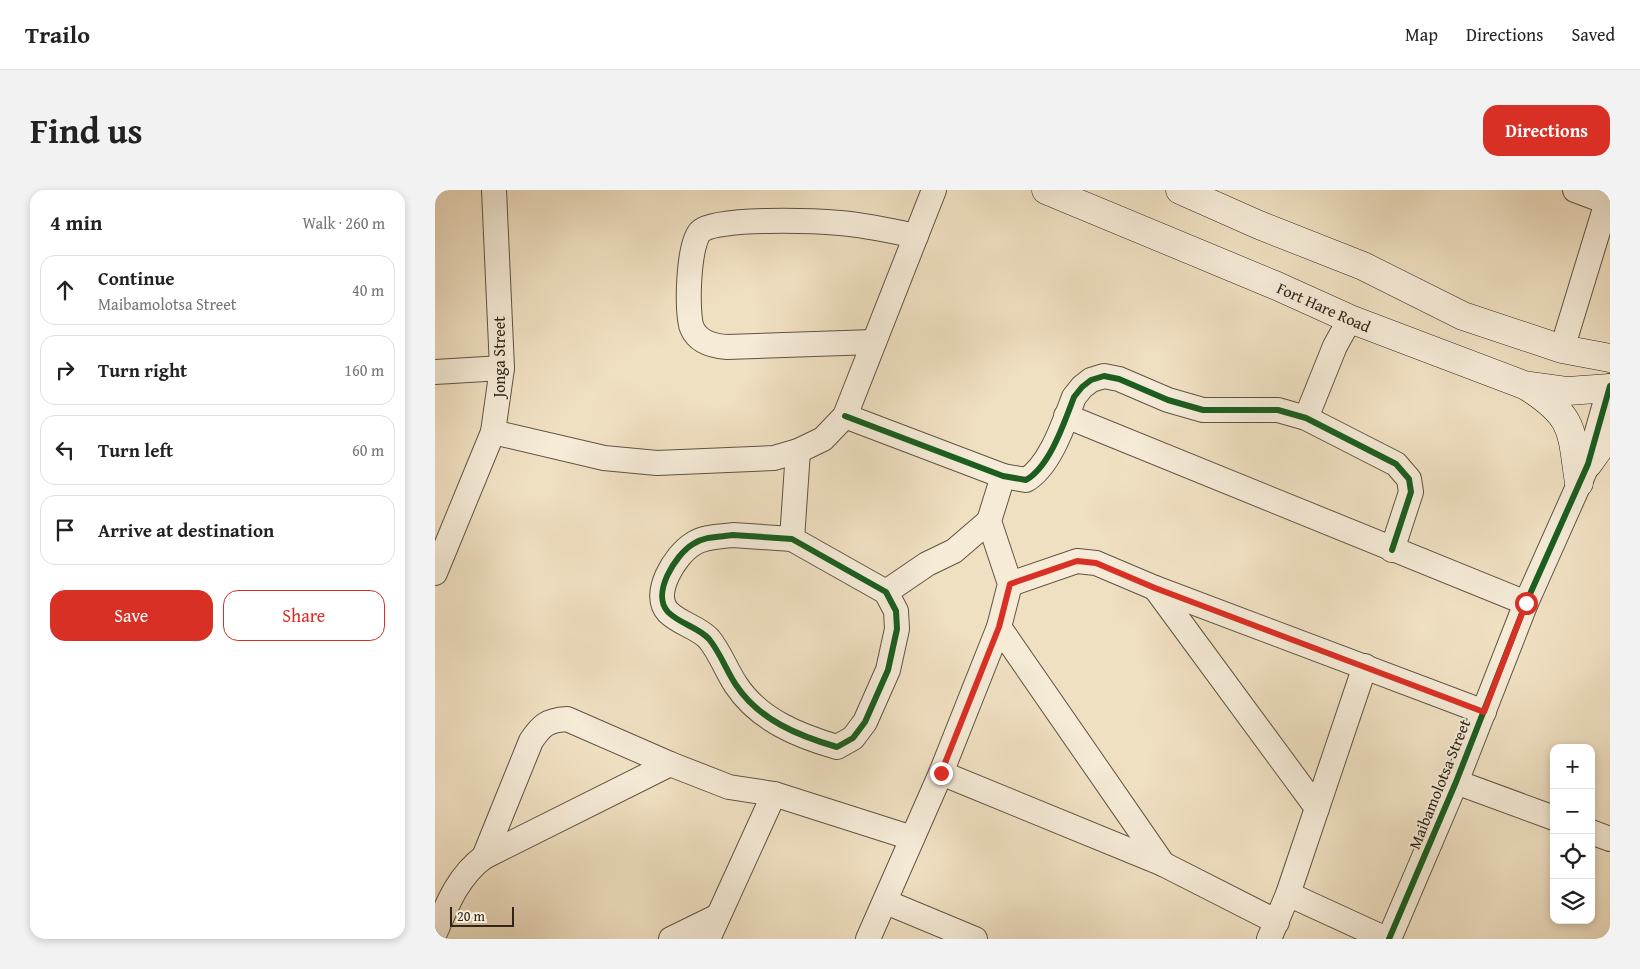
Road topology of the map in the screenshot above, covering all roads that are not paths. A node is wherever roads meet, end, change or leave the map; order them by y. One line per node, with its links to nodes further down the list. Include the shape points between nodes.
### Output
1 (494, 190): 12 (street, Jonga Street)
2 (934, 190): 7 (street)
3 (1180, 190): 10 (main road, via 1363,266 1463,316)
4 (1575, 190): 6 (street)
5 (1058, 192): 8 (main road, Fort Hare Road)
6 (1608, 197): 10 (street)
7 (916, 236): 9 (street); 9 (street, via 840,223 722,223 700,231 694,240 689,313 692,328 701,340 712,346 727,347)
8 (1350, 319): 14 (main road, Fort Hare Road); 18 (street, via 1335,346)
9 (874, 342): 16 (street)
10 (1562, 349): 11 (main road)
11 (1610, 358)
12 (502, 368): 13 (street); 19 (street, Jonga Street)
13 (435, 372)
14 (1524, 385): 15 (main road, Fort Hare Road, via 1568,391); 22 (main road, via 1551,402 1564,416)
15 (1610, 388): 22 (street, Maibamolotsa Street)
16 (845, 416): 21 (street, via 823,439); 23 (street)
17 (1066, 416): 18 (street, via 1081,387 1104,376 1203,410 1278,410); 23 (street, via 1043,465 1034,475 1025,480); 26 (street)
18 (1306, 418): 26 (street, via 1396,464 1409,479 1411,492)
19 (493, 432): 21 (street, via 604,458 657,462 774,458); 27 (street, Jonga Street)
20 (1610, 433): 22 (main road)
21 (798, 451): 25 (street)
22 (1583, 474): 31 (street, Maibamolotsa Street)
23 (1003, 476): 24 (street)
24 (989, 521): 28 (street); 30 (street, via 954,551 927,564)
25 (792, 540): 30 (street); 30 (street, via 733,535 706,538 692,544 678,558 663,590 663,603 668,612 706,636 718,650 747,700 765,716 789,730 837,747 853,738 865,722 895,648 896,611)
26 (1392, 550): 31 (street)
27 (435, 573)
28 (1010, 584): 29 (street, via 1077,561 1096,563); 32 (street)
29 (1155, 588): 33 (street); 39 (street)
30 (886, 592)
31 (1526, 603): 34 (street, Maibamolotsa Street)
32 (999, 627): 36 (street); 45 (street)
33 (1365, 666): 34 (street); 39 (street)
34 (1484, 712): 37 (street, Maibamolotsa Street)
35 (670, 764): 38 (street, via 729,788); 44 (street); 44 (street, via 567,719 552,720 541,726 531,741)
36 (941, 773): 42 (street); 45 (street)
37 (1456, 782): 40 (street); 55 (street, Maibamolotsa Street)
38 (774, 794): 42 (street); 48 (street)
39 (1317, 808): 46 (street)
40 (1550, 817)
41 (1595, 833): 43 (street)
42 (912, 838): 47 (street)
43 (1610, 838)
44 (484, 857): 50 (street, via 462,878)
45 (1163, 864): 49 (street)
46 (1288, 894): 49 (street); 55 (street)
47 (886, 902): 53 (street); 54 (street)
48 (718, 916): 51 (street); 52 (street)
49 (1273, 930)
50 (435, 933)
51 (671, 939)
52 (708, 939)
53 (868, 939)
54 (975, 939)
55 (1387, 939)

